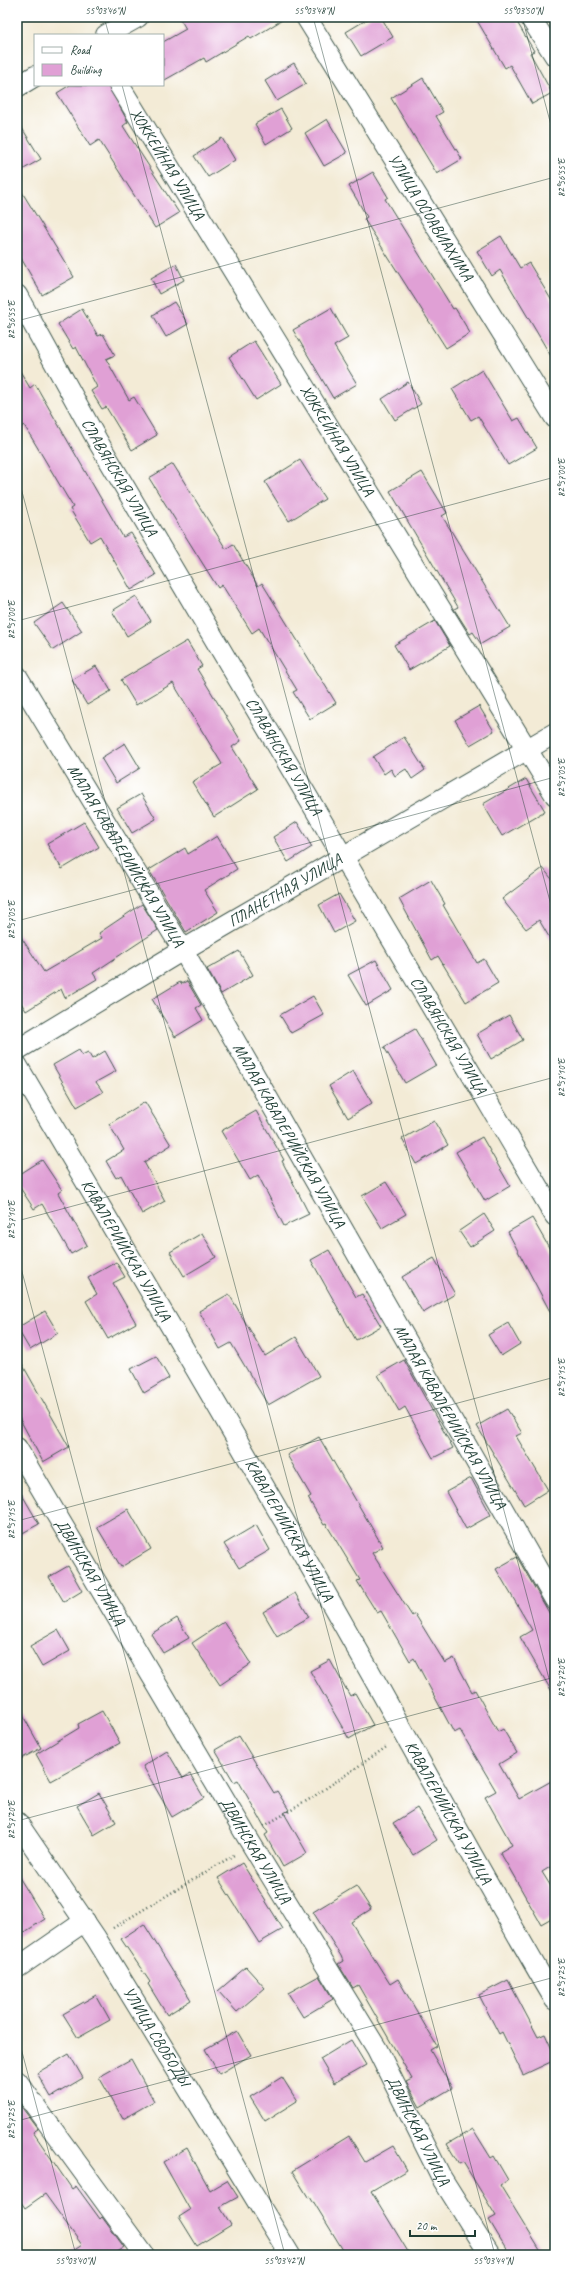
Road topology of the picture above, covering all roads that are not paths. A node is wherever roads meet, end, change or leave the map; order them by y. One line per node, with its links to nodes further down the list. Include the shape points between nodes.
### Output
1 (138, 17): 4 (street)
2 (306, 17): 10 (street, УЛИЦА ОСОАВИАХИМА)
3 (530, 17): 5 (street)
4 (108, 34)
5 (555, 56)
6 (34, 77): 8 (street)
7 (120, 86): 13 (street, ХОККЕЙНАЯ УЛИЦА)
8 (17, 87)
9 (17, 295): 15 (street, СЛАВЯНСКАЯ УЛИЦА, via 97,440)
10 (555, 418)
11 (17, 676): 16 (street, МАЛАЯ КАВАЛЕРИЙСКАЯ УЛИЦА)
12 (555, 733): 13 (street, ПЛАНЕТНАЯ УЛИЦА)
13 (528, 750): 14 (street, ХОККЕЙНАЯ УЛИЦА); 15 (street, ПЛАНЕТНАЯ УЛИЦА)
14 (555, 795)
15 (344, 857): 16 (street, ПЛАНЕТНАЯ УЛИЦА); 19 (street, СЛАВЯНСКАЯ УЛИЦА)
16 (183, 950): 17 (street, ПЛАНЕТНАЯ УЛИЦА); 21 (street, МАЛАЯ КАВАЛЕРИЙСКАЯ УЛИЦА)
17 (17, 1050)
18 (17, 1065): 25 (street, КАВАЛЕРИЙСКАЯ УЛИЦА, via 309,1564 406,1734 472,1858)
19 (555, 1216)
20 (17, 1448): 29 (street, ДВИНСКАЯ УЛИЦА, via 249,1840 377,2049 441,2177)
21 (555, 1600)
22 (17, 1822): 23 (street, УЛИЦА СВОБОДЫ)
23 (85, 1920): 24 (street); 28 (street, УЛИЦА СВОБОДЫ)
24 (17, 1968)
25 (555, 2000)
26 (17, 2081): 27 (street)
27 (144, 2255)
28 (290, 2255)
29 (490, 2255)

